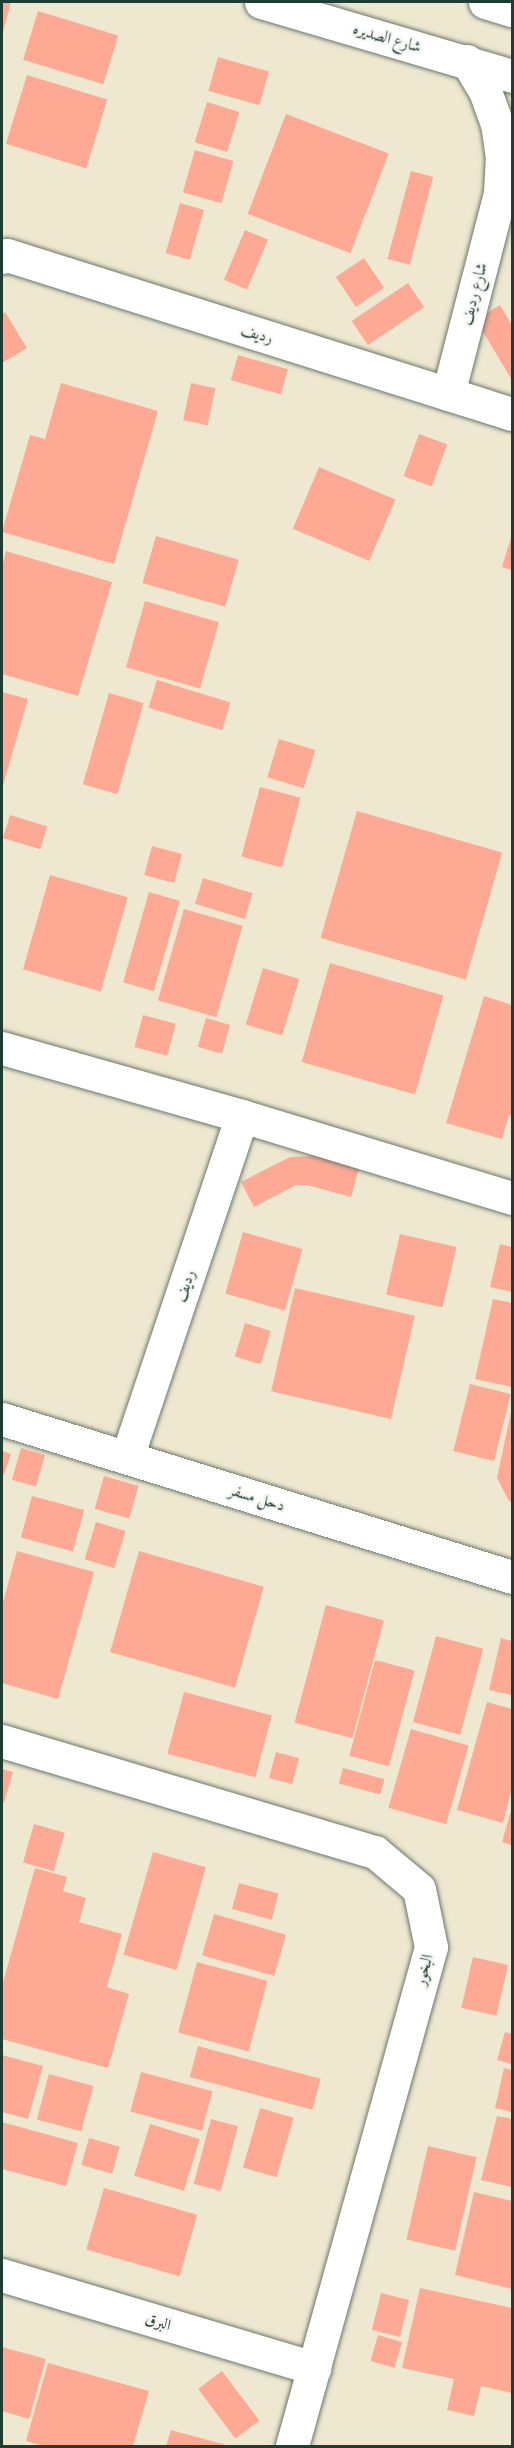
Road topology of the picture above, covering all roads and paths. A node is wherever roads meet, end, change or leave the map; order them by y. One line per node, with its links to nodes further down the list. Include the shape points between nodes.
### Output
1 (261, 2): 4 (street, شارع الصديره)
2 (485, 2): 3 (street)
3 (513, 10)
4 (467, 61): 5 (street, شارع الصديره); 6 (street, شارع رديف, via 485,91 497,124)
5 (513, 76)
6 (506, 185): 8 (street, شارع رديف)
7 (2, 257): 8 (street, رديف, via 7,255)
8 (448, 394): 9 (street, رديف)
9 (513, 414)
10 (2, 1048): 11 (street)
11 (242, 1116): 12 (street); 14 (street, رديف)
12 (513, 1198)
13 (2, 1419): 14 (street, دحل مسفر)
14 (127, 1457): 15 (street, دحل مسفر)
15 (513, 1577)
16 (2, 1741): 18 (street, البخور, via 375,1852 419,1889 431,1947)
17 (2, 2275): 18 (street, البرق)
18 (314, 2368): 19 (street, البخور)
19 (292, 2446)

